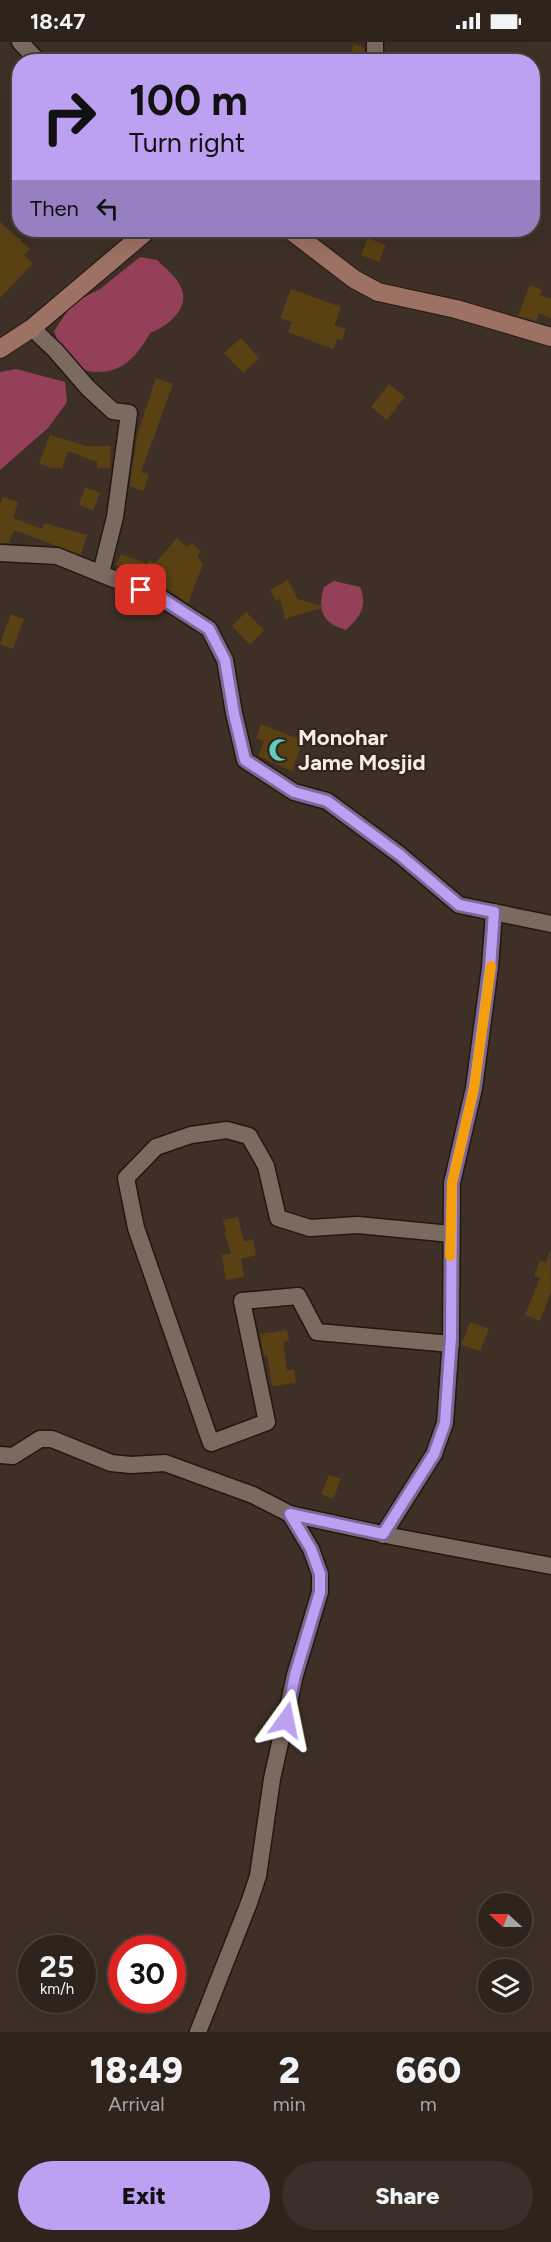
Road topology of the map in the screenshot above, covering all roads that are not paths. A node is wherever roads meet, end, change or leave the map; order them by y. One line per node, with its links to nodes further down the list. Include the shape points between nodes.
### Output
1 (20, 42): 2 (street)
2 (31, 54)
3 (140, 237): 5 (street)
4 (299, 237): 6 (street, via 354,279 378,292 456,309)
5 (32, 328): 7 (street); 9 (street, via 113,411 129,413 114,517)
6 (551, 337)
7 (0, 349)
8 (0, 553): 9 (street, via 57,556)
9 (100, 573): 10 (street, via 161,598 209,629 225,660 245,760 294,792 327,801 459,905)
10 (494, 912): 11 (street); 12 (street, via 474,1088 452,1183)
11 (551, 924)
12 (451, 1234): 13 (street); 13 (street, via 358,1225 310,1228 278,1218 266,1166 255,1146 249,1137 226,1130 190,1135 156,1147 126,1178 136,1228 211,1443 267,1422 242,1301 298,1296 317,1332)
13 (451, 1344): 16 (street, via 445,1423 434,1454)
14 (0, 1455): 15 (street, via 13,1456 40,1439 52,1439 111,1463 165,1463 253,1495)
15 (290, 1514): 16 (street); 18 (street, via 311,1549 320,1574 320,1592 295,1675 258,1876)
16 (383, 1534): 17 (street)
17 (551, 1566)
18 (198, 2032)

